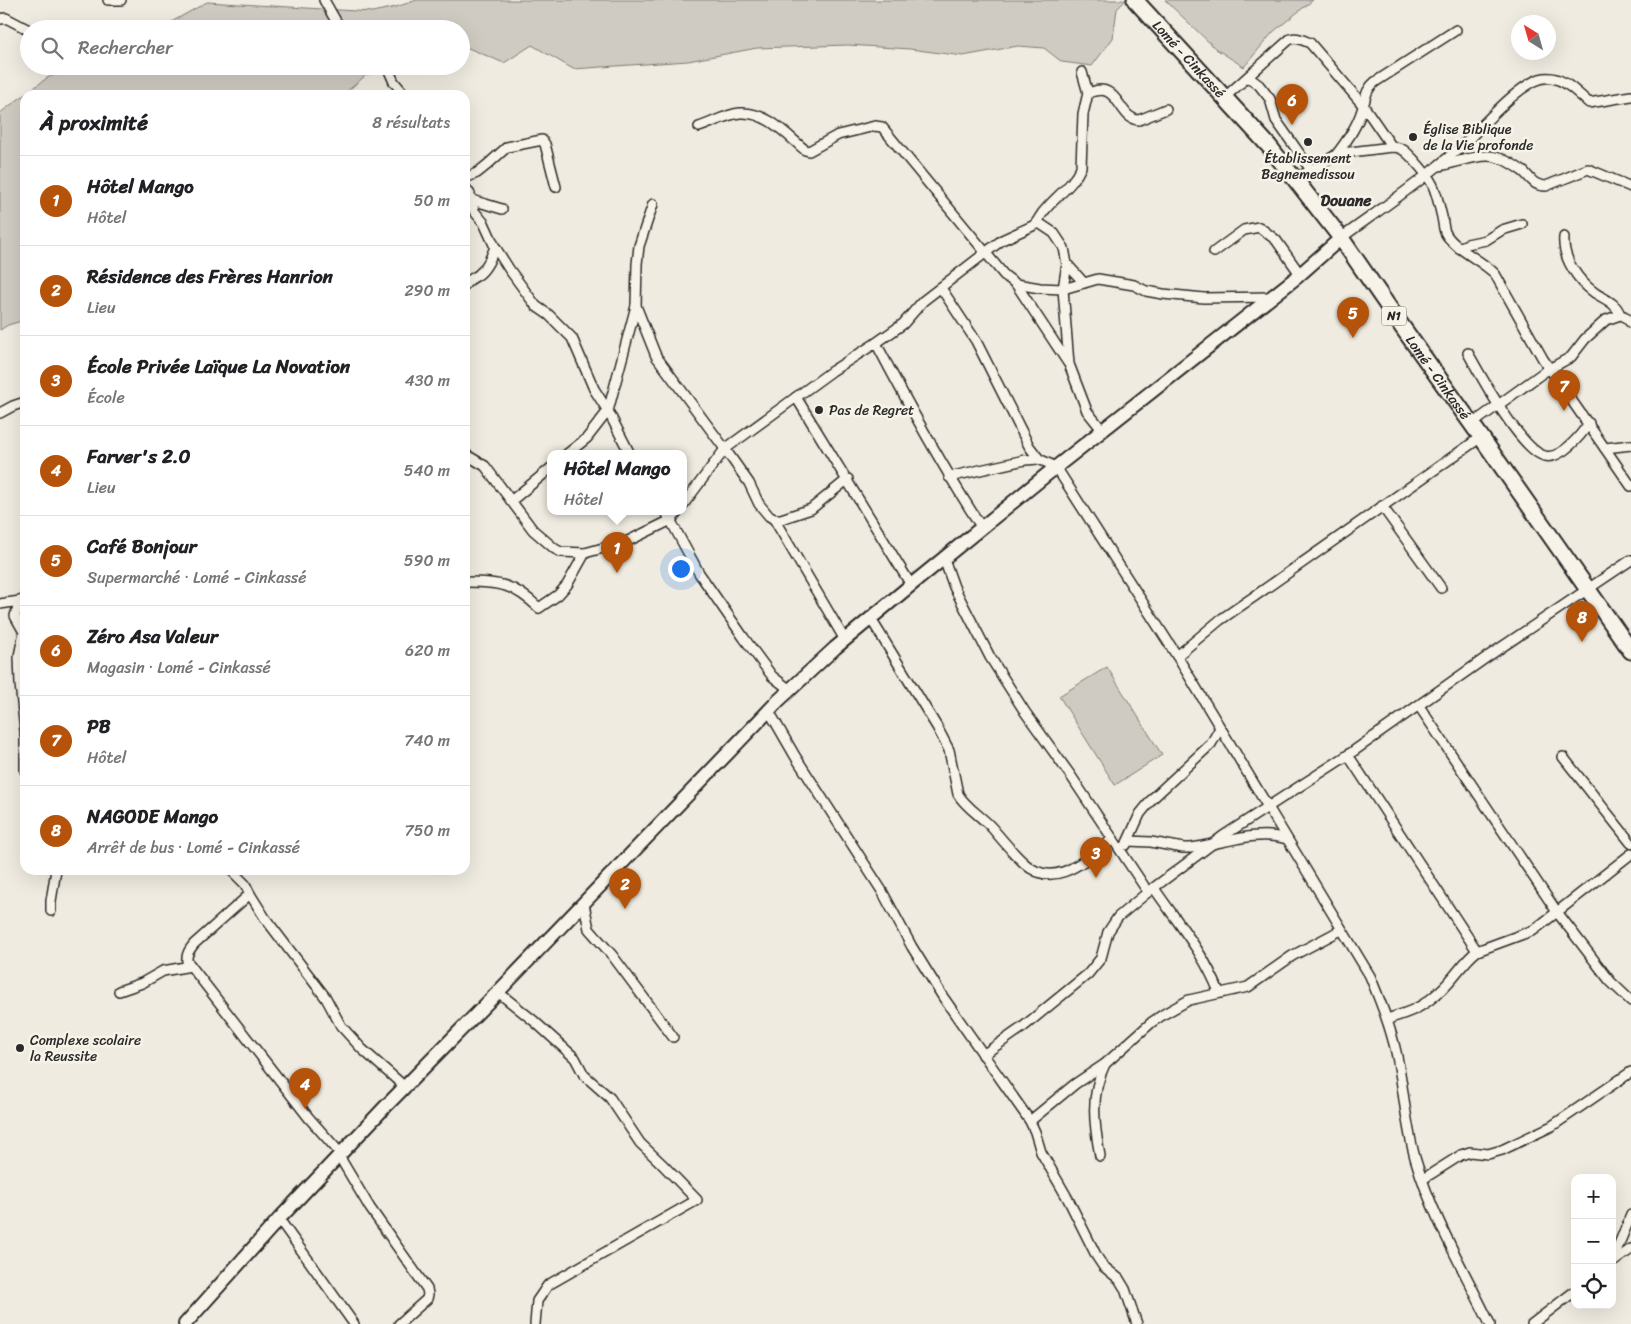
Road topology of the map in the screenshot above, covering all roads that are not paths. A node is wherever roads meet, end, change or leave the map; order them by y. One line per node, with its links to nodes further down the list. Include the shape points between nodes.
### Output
1 (108, 0): 2 (street)
2 (121, 0)
3 (324, 0): 6 (street)
4 (1135, 0): 15 (highway, Lomé - Cinkassé / N1)
5 (0, 18): 7 (street)
6 (336, 20)
7 (20, 25)
8 (1456, 30): 16 (street, via 1375,82 1368,88)
9 (1082, 72): 13 (street)
10 (390, 75): 12 (street)
11 (1248, 77): 15 (street); 16 (street, via 1290,39 1296,38 1310,43); 22 (street, via 1270,99 1276,120)
12 (401, 90)
13 (1088, 92): 17 (street, via 1108,92 1135,120); 32 (street, via 1078,174 1045,209)
14 (1631, 96): 21 (street, via 1589,103 1558,79 1546,77 1534,81)
15 (1225, 97): 25 (highway, Lomé - Cinkassé / N1)
16 (1363, 105): 19 (street); 20 (street, via 1350,138)
17 (1166, 109)
18 (699, 127): 38 (street, via 738,113 756,114 809,151 838,135 882,127)
19 (1392, 147): 20 (street); 23 (street, via 1403,149)
20 (1336, 155): 22 (street)
21 (1438, 166): 23 (street); 27 (street, via 1492,156 1515,166 1540,186 1588,169)
22 (1311, 170): 25 (street)
23 (1427, 174): 35 (street); 37 (street, via 1434,184 1446,233)
24 (470, 176): 26 (street, via 506,147 542,140)
25 (1296, 179): 35 (highway, Lomé - Cinkassé / N1)
26 (556, 187)
27 (1631, 187)
28 (470, 196): 29 (street)
29 (472, 200): 31 (street); 36 (street, via 474,211 484,223)
30 (653, 204): 48 (street, via 639,246)
31 (502, 209)
32 (1036, 224): 38 (street); 40 (street, via 1042,224 1054,233 1064,248)
33 (1522, 224): 37 (street)
34 (1564, 237): 49 (street, via 1565,254 1581,281 1611,303)
35 (1341, 238): 41 (main road); 61 (highway, Lomé - Cinkassé / N1)
36 (495, 247): 42 (street, via 492,257); 58 (street, via 536,306 572,338 594,389)
37 (1459, 248): 54 (street, via 1495,274)
38 (985, 252): 44 (street); 45 (street)
39 (1214, 252): 41 (street, via 1244,230 1259,227 1276,240)
40 (1067, 264): 43 (street); 46 (street)
41 (1300, 274): 47 (main road)
42 (470, 280)
43 (1084, 282): 46 (street); 47 (street, via 1098,279 1134,285 1156,294 1204,298)
44 (1016, 284): 46 (street); 53 (street)
45 (941, 288): 51 (street, via 923,301 903,324); 70 (street, via 973,335 1029,446)
46 (1063, 289): 53 (street)
47 (1272, 297): 62 (main road)
48 (636, 306): 58 (street); 66 (street, via 656,356)
49 (1620, 315): 50 (street); 54 (street, via 1593,330 1571,357)
50 (1631, 323)
51 (876, 343): 55 (street); 73 (street)
52 (1468, 353): 57 (street)
53 (1069, 364): 62 (street, via 1087,411)
54 (1550, 369): 57 (street); 60 (street)
55 (796, 397): 66 (street); 74 (street)
56 (20, 404): 59 (street)
57 (1498, 405): 60 (street, via 1534,451 1546,457 1556,455 1571,444); 61 (street)
58 (608, 411): 67 (street); 68 (street)
59 (0, 414)
60 (1589, 422): 65 (street)
61 (1472, 424): 63 (highway, Lomé - Cinkassé / N1)
62 (1103, 431): 71 (main road)
63 (1481, 437): 78 (street); 90 (highway, Lomé - Cinkassé / N1)
64 (1631, 445): 65 (street)
65 (1605, 448): 75 (street)
66 (725, 449): 76 (street); 81 (street, via 749,483 759,504)
67 (572, 450)
68 (628, 450)
69 (470, 457): 77 (street, via 485,466)
70 (1039, 459): 71 (street); 73 (street)
71 (1056, 466): 83 (main road); 99 (street)
72 (547, 471): 77 (street)
73 (949, 477): 83 (street)
74 (848, 479): 81 (street, via 811,509); 88 (street)
75 (1631, 486)
76 (687, 500)
77 (511, 501): 84 (street, via 533,530 554,549)
78 (1382, 506): 89 (street); 99 (street, via 1227,615)
79 (668, 515): 82 (street)
80 (676, 515): 82 (street)
81 (774, 519): 96 (street)
82 (672, 520): 84 (street, via 628,541); 101 (street, via 699,573 744,638 772,676)
83 (982, 528): 85 (main road)
84 (585, 553): 87 (street, via 567,585 539,608 524,594 505,585)
85 (944, 559): 88 (main road); 108 (street, via 954,587 990,657)
86 (1631, 560): 90 (street)
87 (470, 582)
88 (911, 585): 94 (main road)
89 (1441, 588)
90 (1587, 589): 98 (highway, Lomé - Cinkassé / N1); 102 (street)
91 (20, 600): 92 (street)
92 (0, 604)
93 (20, 604): 95 (street, via 14,616)
94 (871, 618): 96 (main road); 108 (street, via 949,750 961,800 986,821 1025,864 1047,876 1060,874)
95 (20, 626)
96 (845, 640): 101 (main road)
97 (20, 651): 100 (street)
98 (1631, 651)
99 (1178, 656): 104 (street)
100 (20, 684)
101 (790, 690): 103 (main road)
102 (1419, 706): 105 (street); 121 (street)
103 (769, 711): 119 (main road); 131 (street, via 794,756 882,891 942,997)
104 (1220, 728): 107 (street); 110 (street, via 1210,744 1153,798 1140,814)
105 (1348, 755): 107 (street); 123 (street)
106 (1562, 757): 111 (street)
107 (1269, 808): 109 (street); 112 (street)
108 (1113, 839): 113 (street)
109 (1287, 839): 112 (street, via 1260,835); 122 (street)
110 (1128, 841): 112 (street, via 1183,848); 113 (street)
111 (1631, 843)
112 (1211, 845): 117 (street)
113 (1123, 854): 117 (street)
114 (1631, 854): 121 (street)
115 (55, 875): 120 (street)
116 (236, 875): 118 (street)
117 (1151, 890): 127 (street, via 1201,954); 131 (street, via 1118,917 1108,932 1101,958 1088,974)
118 (250, 894): 124 (street, via 189,951 186,957); 134 (street, via 326,998 341,1026)
119 (584, 904): 126 (main road); 130 (street, via 589,929)
120 (51, 911)
121 (1558, 912): 123 (street, via 1534,930); 128 (street, via 1610,981)
122 (1341, 930): 127 (street, via 1292,956 1248,987); 129 (street, via 1370,976)
123 (1477, 952): 129 (street, via 1442,989 1416,1010)
124 (191, 966): 125 (street, via 163,971 142,983); 136 (street)
125 (119, 990)
126 (498, 992): 134 (main road); 148 (street, via 575,1058 584,1075 610,1098 640,1143 697,1200 548,1285 537,1301)
127 (1219, 992): 132 (street, via 1184,1003 1152,1022)
128 (1631, 1001)
129 (1387, 1019): 138 (street, via 1414,1151)
130 (672, 1037)
131 (983, 1055): 135 (street)
132 (1105, 1064): 135 (street); 137 (street, via 1098,1084 1094,1117)
133 (1631, 1072): 138 (street, via 1552,1126 1502,1150 1461,1155)
134 (405, 1087): 136 (main road)
135 (1030, 1121): 149 (street, via 1041,1152 1097,1257 1126,1289)
136 (340, 1155): 140 (main road); 147 (street, via 370,1208 427,1289 426,1300)
137 (1100, 1156)
138 (1423, 1179): 150 (street, via 1445,1234)
139 (1631, 1214): 142 (street)
140 (279, 1219): 145 (main road); 146 (street)
141 (1631, 1249): 143 (street)
142 (1616, 1251)
143 (1616, 1258)
144 (1571, 1294): 151 (street)
145 (185, 1324)
146 (354, 1324)
147 (399, 1324)
148 (535, 1324)
149 (1137, 1324)
150 (1490, 1324)
151 (1532, 1324)

